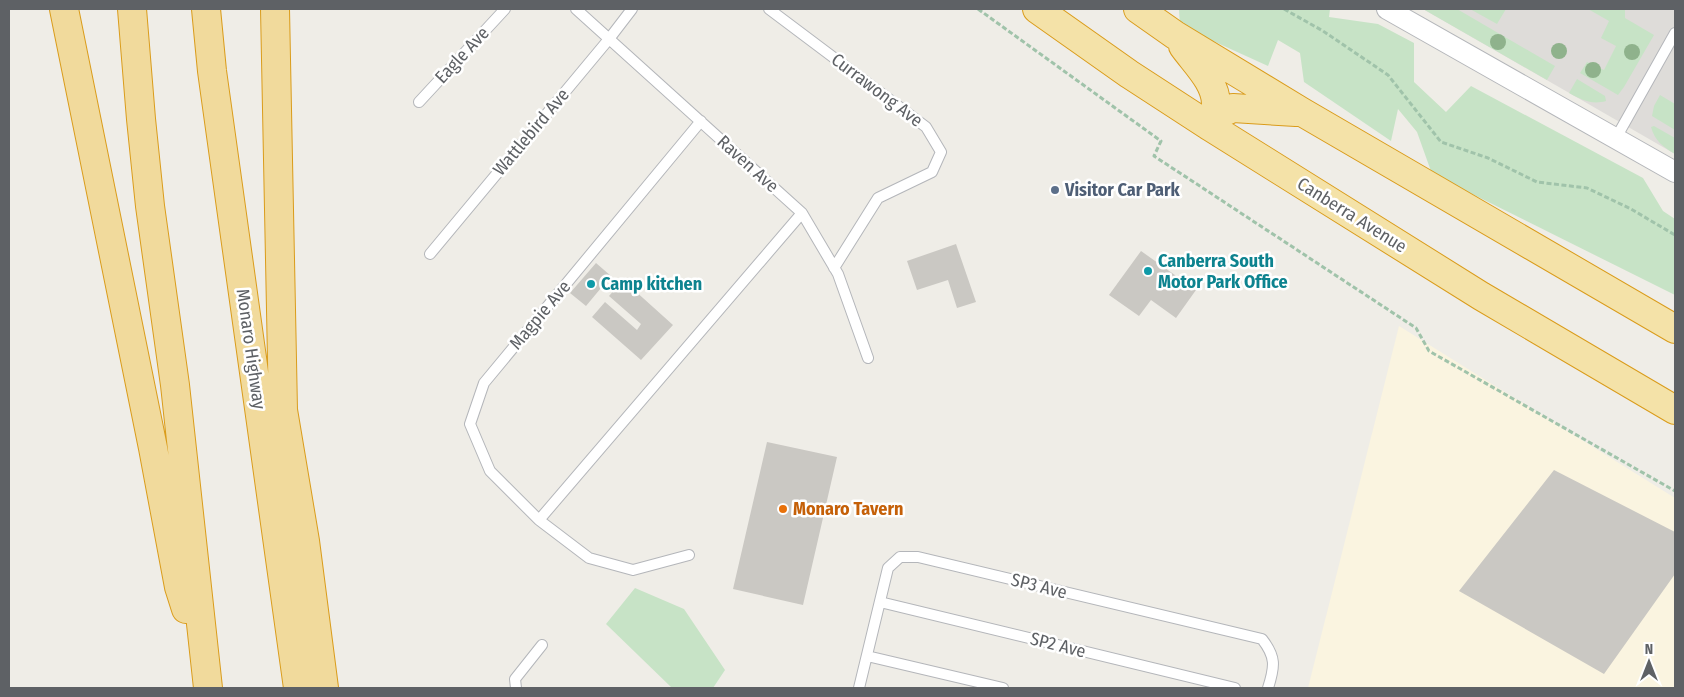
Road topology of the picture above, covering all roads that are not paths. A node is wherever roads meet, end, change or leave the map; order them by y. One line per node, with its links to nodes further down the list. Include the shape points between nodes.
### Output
1 (64, 9): 32 (highway, via 179,586)
2 (132, 9): 32 (highway, via 150,206 177,403)
3 (206, 9): 33 (highway, Monaro Highway)
4 (275, 9): 34 (highway, via 283,410 305,540)
5 (505, 9): 15 (lane, Eagle Ave)
6 (576, 9): 14 (lane, Raven Ave)
7 (632, 9): 14 (lane, Wattlebird Ave)
8 (769, 9): 23 (lane, Currawong Ave, via 926,127 941,152 932,172 878,198)
9 (1037, 9): 18 (highway, Canberra Avenue, via 1128,74)
10 (1138, 9): 13 (highway)
11 (1386, 9): 19 (street)
12 (1675, 32): 19 (lane)
13 (1175, 35): 16 (highway); 18 (highway, via 1213,90 1215,108)
14 (609, 39): 17 (lane, Raven Ave); 22 (lane, Wattlebird Ave)
15 (419, 102)
16 (1302, 112): 18 (highway, via 1233,108); 24 (highway)
17 (701, 121): 21 (lane, Raven Ave); 27 (lane, Magpie Ave, via 484,383 470,424 490,472)
18 (1209, 126): 26 (highway, Canberra Avenue, via 1481,296)
19 (1616, 138): 20 (street)
20 (1675, 172)
21 (802, 213): 23 (lane, Raven Ave); 27 (lane)
22 (430, 254)
23 (834, 268): 25 (lane, Raven Ave)
24 (1675, 329)
25 (868, 358)
26 (1675, 410)
27 (539, 520): 28 (lane, Magpie Ave, via 589,558 633,570)
28 (689, 555)
29 (880, 602): 31 (lane, SP3 Ave); 38 (lane, SP2 Ave); 39 (lane, SP3 Ave, via 888,568 900,557 918,557 1262,639 1271,651 1274,670)
30 (542, 645): 35 (lane, via 515,679)
31 (867, 656): 36 (lane, SP3 Ave); 37 (lane)
32 (206, 675)
33 (298, 688)
34 (324, 688)
35 (516, 688)
36 (860, 688)
37 (1003, 688)
38 (1235, 688)
39 (1268, 688)

